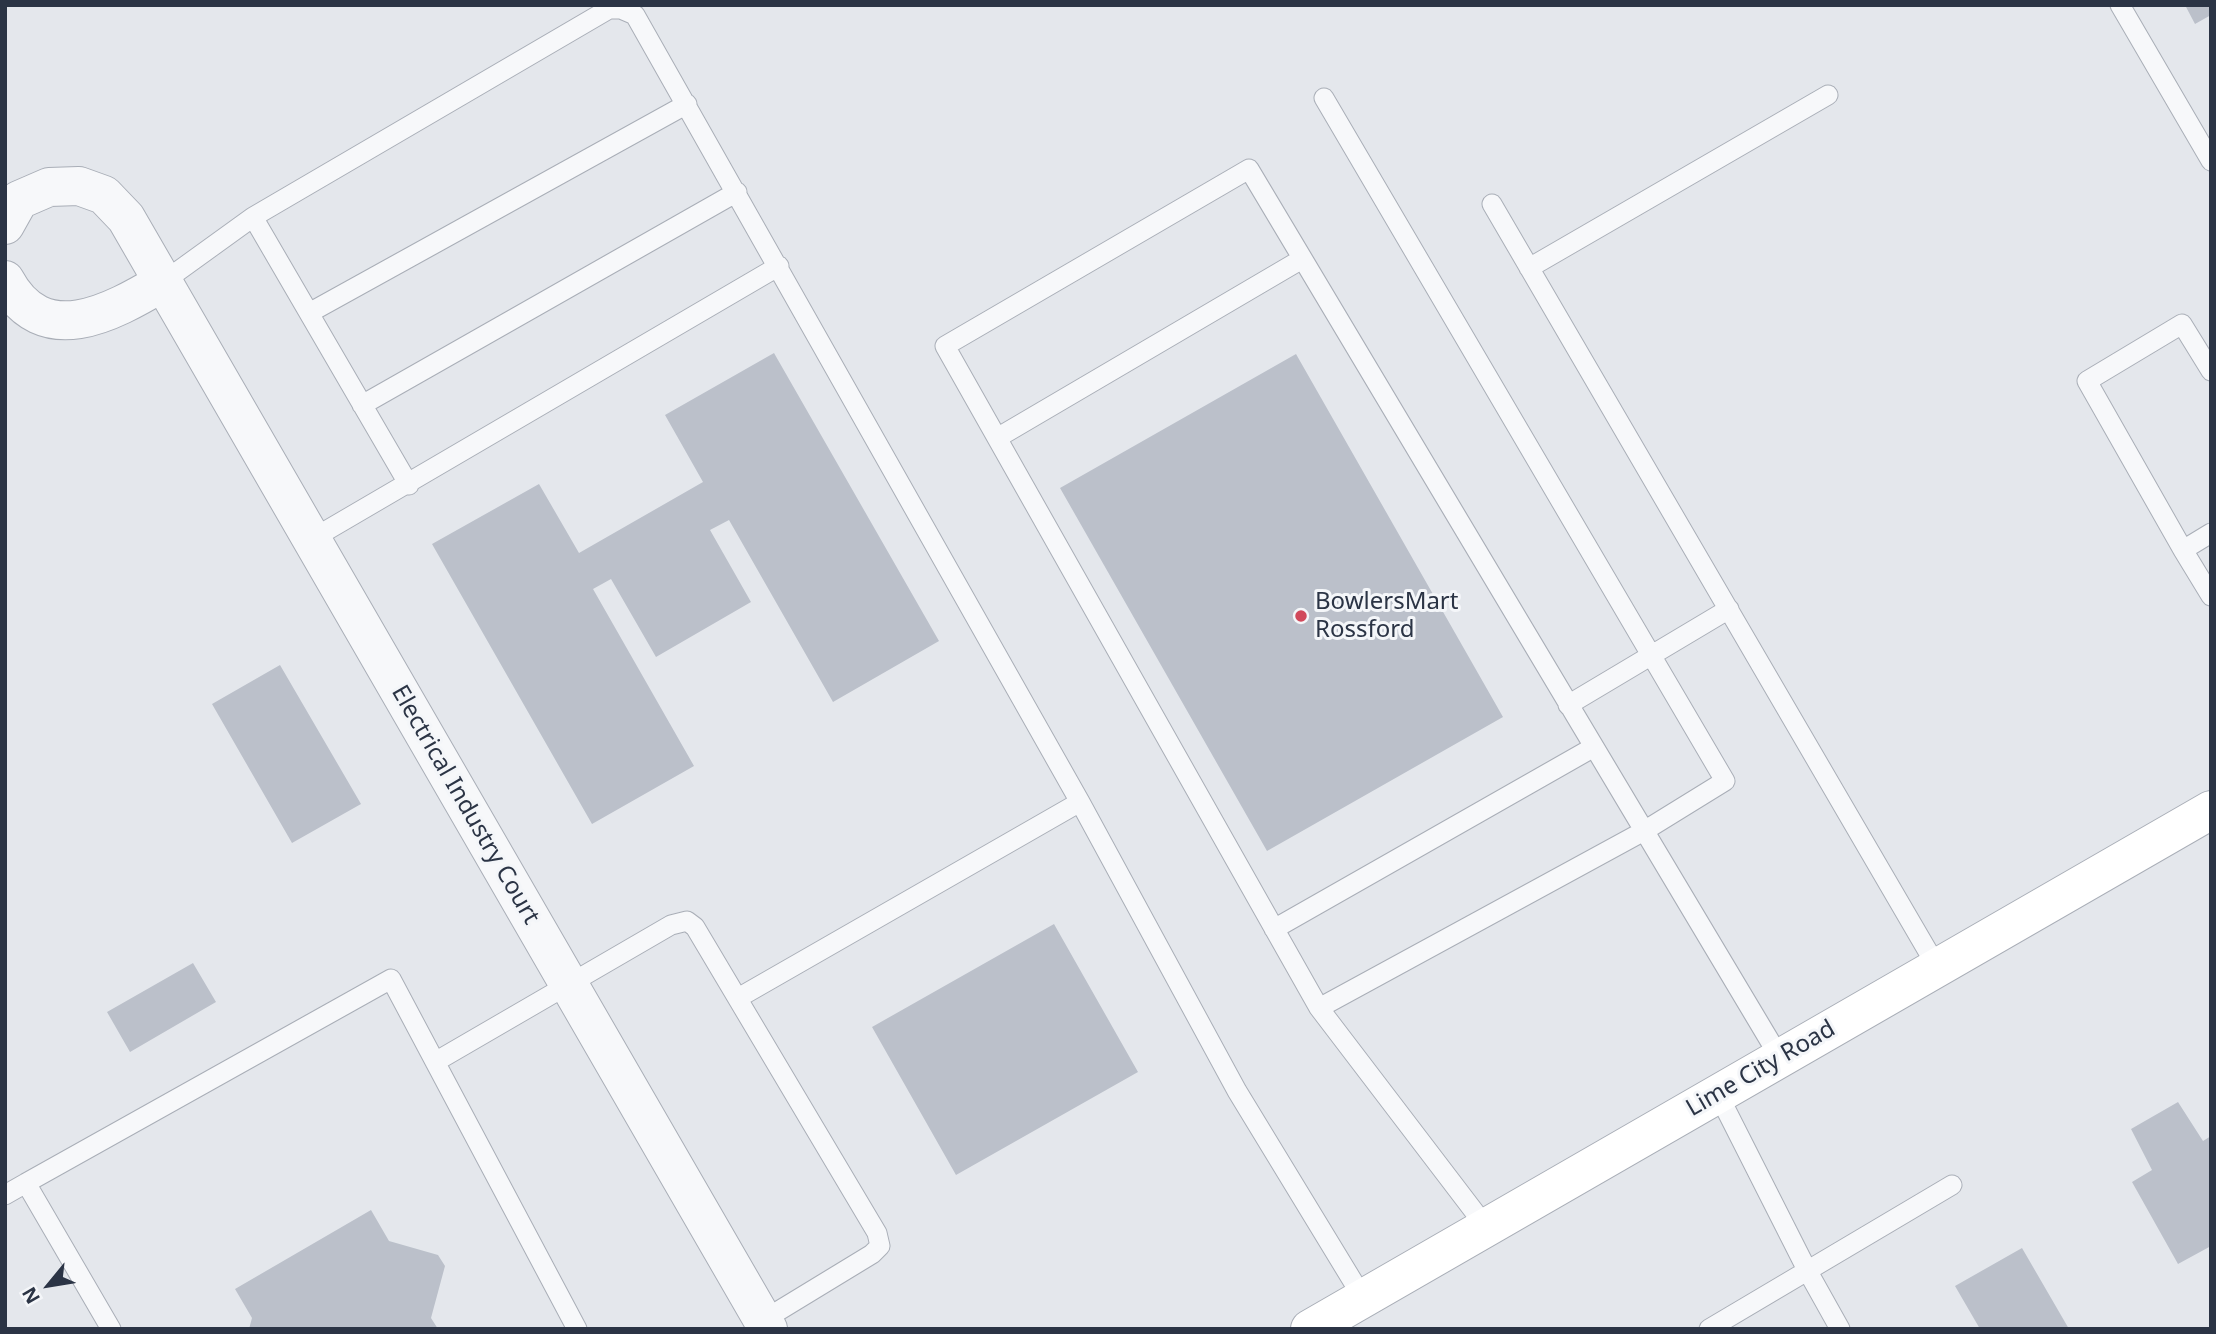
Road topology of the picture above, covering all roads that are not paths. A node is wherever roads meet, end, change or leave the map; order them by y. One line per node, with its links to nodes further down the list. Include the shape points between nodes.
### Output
1 (2120, 5): 5 (lane)
2 (1828, 95): 12 (lane)
3 (1324, 99): 25 (lane)
4 (687, 104): 6 (lane); 8 (lane, via 635,15 610,9); 15 (lane)
5 (2211, 161)
6 (737, 192): 11 (lane); 17 (lane)
7 (1492, 204): 12 (lane)
8 (254, 216): 14 (lane); 15 (lane)
9 (5, 225): 14 (street, Electrical Industry Court, via 19,200 49,187 91,190 104,195 126,218)
10 (1302, 259): 18 (lane); 18 (lane, via 1249,169 945,346); 26 (lane)
11 (779, 266): 19 (lane); 28 (lane)
12 (1529, 268): 24 (lane)
13 (5, 280): 14 (street, via 34,313 58,321 83,319 128,303)
14 (163, 282): 21 (street, Electrical Industry Court)
15 (309, 313): 17 (lane)
16 (2211, 371): 22 (lane, via 2182,324 2087,381)
17 (362, 405): 19 (lane)
18 (997, 438): 31 (lane)
19 (409, 485): 21 (lane)
20 (2211, 533): 22 (lane)
21 (312, 540): 33 (street, Electrical Industry Court)
22 (2183, 550): 23 (lane)
23 (2211, 596)
24 (1729, 609): 25 (lane); 32 (lane)
25 (1651, 655): 26 (lane); 30 (lane, via 1725,781)
26 (1568, 705): 27 (lane)
27 (1594, 747): 30 (lane); 31 (lane)
28 (1080, 802): 34 (lane); 44 (lane, via 1237,1091)
29 (2211, 810): 32 (street, Lime City Road)
30 (1644, 831): 35 (lane); 36 (lane)
31 (1274, 929): 35 (lane)
32 (1937, 967): 36 (street, Lime City Road)
33 (569, 985): 34 (lane, via 687,920); 37 (lane); 45 (street, Electrical Industry Court)
34 (738, 998): 45 (lane, via 880,1245)
35 (1319, 1008): 42 (lane)
36 (1780, 1058): 38 (street, Lime City Road)
37 (435, 1062): 39 (lane, via 391,979); 47 (lane)
38 (1718, 1094): 42 (street, Lime City Road); 43 (lane)
39 (26, 1183): 41 (lane); 46 (lane)
40 (1952, 1185): 43 (lane)
41 (5, 1195)
42 (1486, 1227): 44 (street, Lime City Road)
43 (1807, 1270): 49 (lane); 50 (lane)
44 (1363, 1298): 48 (street, Lime City Road)
45 (760, 1326)
46 (111, 1329)
47 (578, 1329)
48 (1310, 1329)
49 (1709, 1329)
50 (1840, 1329)

